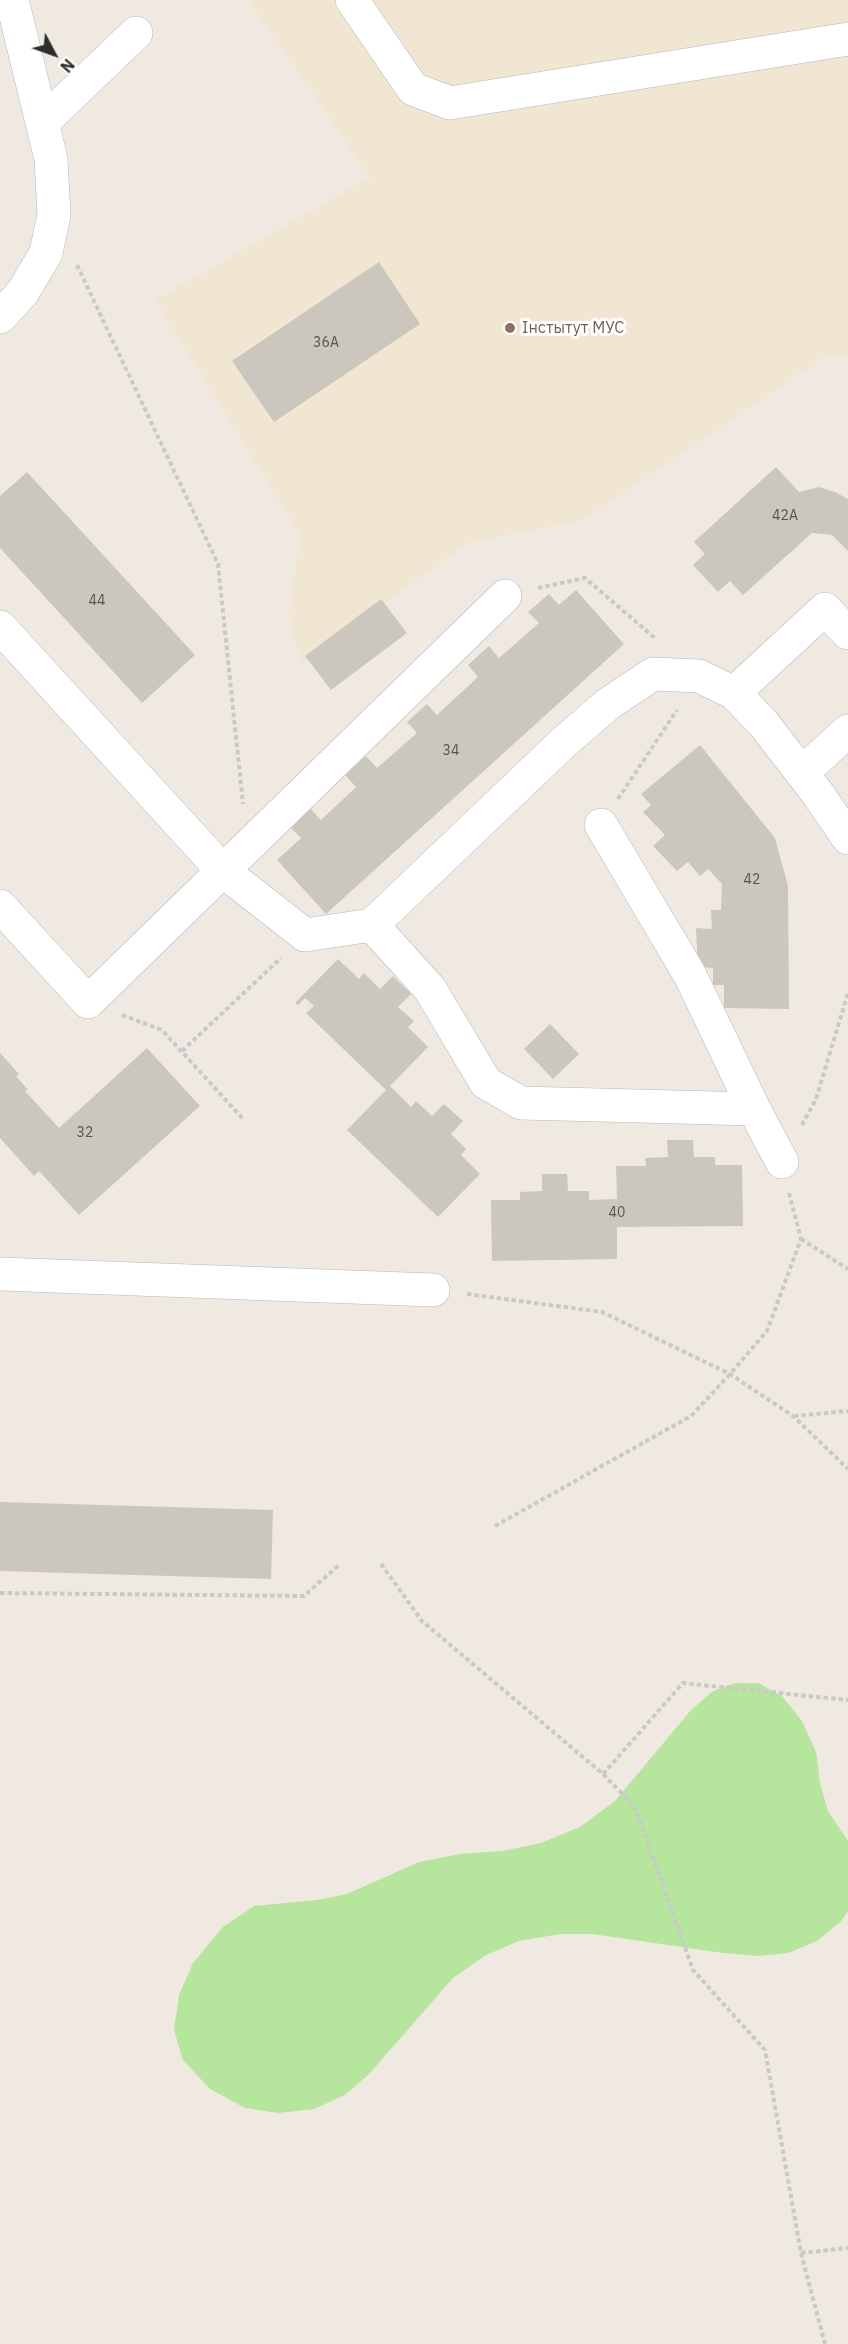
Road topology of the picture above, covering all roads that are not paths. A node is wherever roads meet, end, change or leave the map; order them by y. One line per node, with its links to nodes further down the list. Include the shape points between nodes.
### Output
1 (12, 0): 5 (street)
2 (352, 0): 4 (street, via 413,88 450,103)
3 (136, 33): 5 (street)
4 (848, 39)
5 (42, 123): 6 (street, via 51,159 54,215 46,253 23,292)
6 (0, 317)
7 (505, 596): 15 (street)
8 (0, 627): 15 (street)
9 (848, 633): 10 (street, via 825,609)
10 (734, 693): 12 (street); 17 (street, via 699,676 652,674 608,704 564,742)
11 (848, 731): 12 (street)
12 (802, 773): 14 (street)
13 (601, 825): 18 (street, via 690,975)
14 (848, 838)
15 (223, 872): 16 (street, via 88,1002); 17 (street, via 305,935)
16 (0, 906)
17 (372, 925): 18 (street, via 430,989 486,1083 521,1103)
18 (754, 1109): 19 (street)
19 (782, 1162)
20 (0, 1274): 21 (street)
21 (433, 1290)

